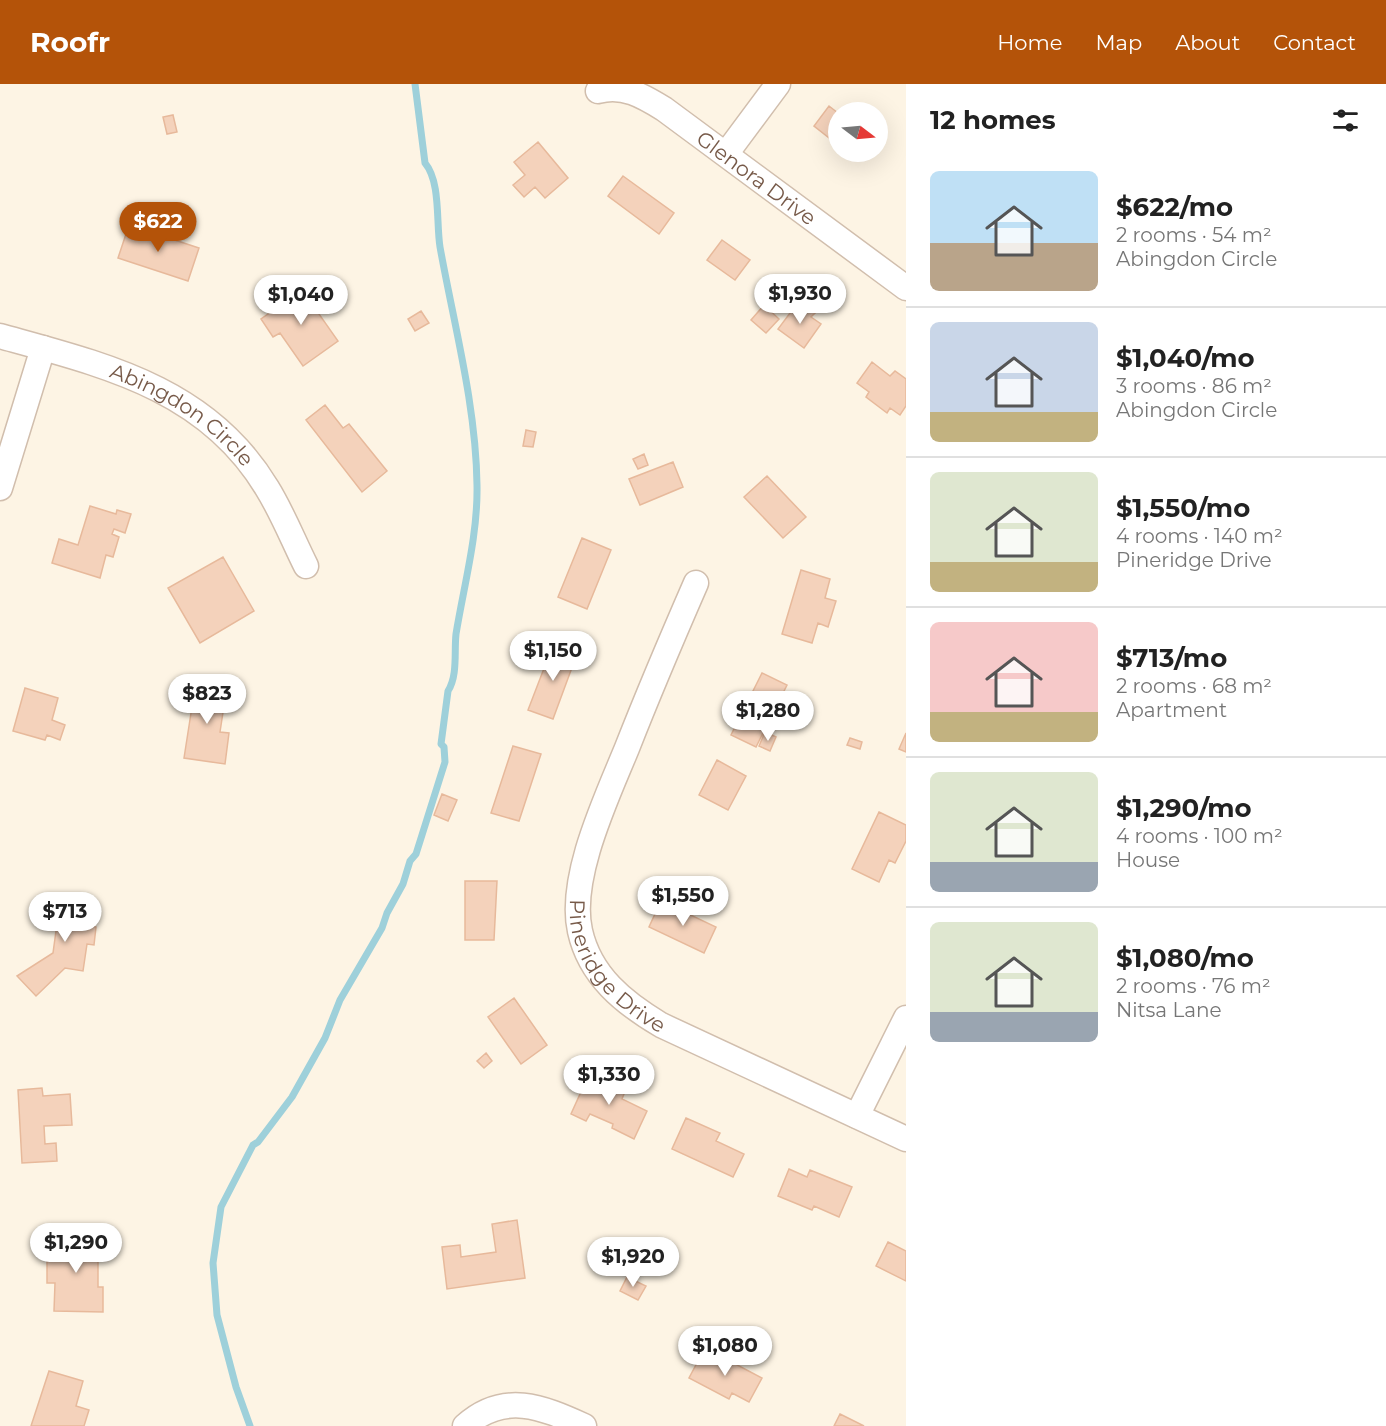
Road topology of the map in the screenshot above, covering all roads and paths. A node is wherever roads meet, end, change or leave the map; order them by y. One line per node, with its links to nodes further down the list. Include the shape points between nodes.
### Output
1 (778, 84): 3 (street)
2 (598, 91): 3 (street, Glenora Drive, via 619,88 636,93)
3 (726, 154): 4 (street, Glenora Drive)
4 (906, 288)
5 (0, 336): 6 (street, Abingdon Circle)
6 (44, 348): 7 (street); 8 (street, Abingdon Circle, via 137,378 174,396 210,422 268,489)
7 (0, 488)
8 (306, 566)
9 (696, 583): 11 (street, Pineridge Drive, via 602,810 578,894 580,933 599,974 637,1011)
10 (906, 1018): 11 (street)
11 (857, 1116): 12 (street, Pineridge Drive)
12 (906, 1139)
13 (465, 1426): 14 (street, via 489,1410 513,1405 555,1413)
14 (584, 1426)

